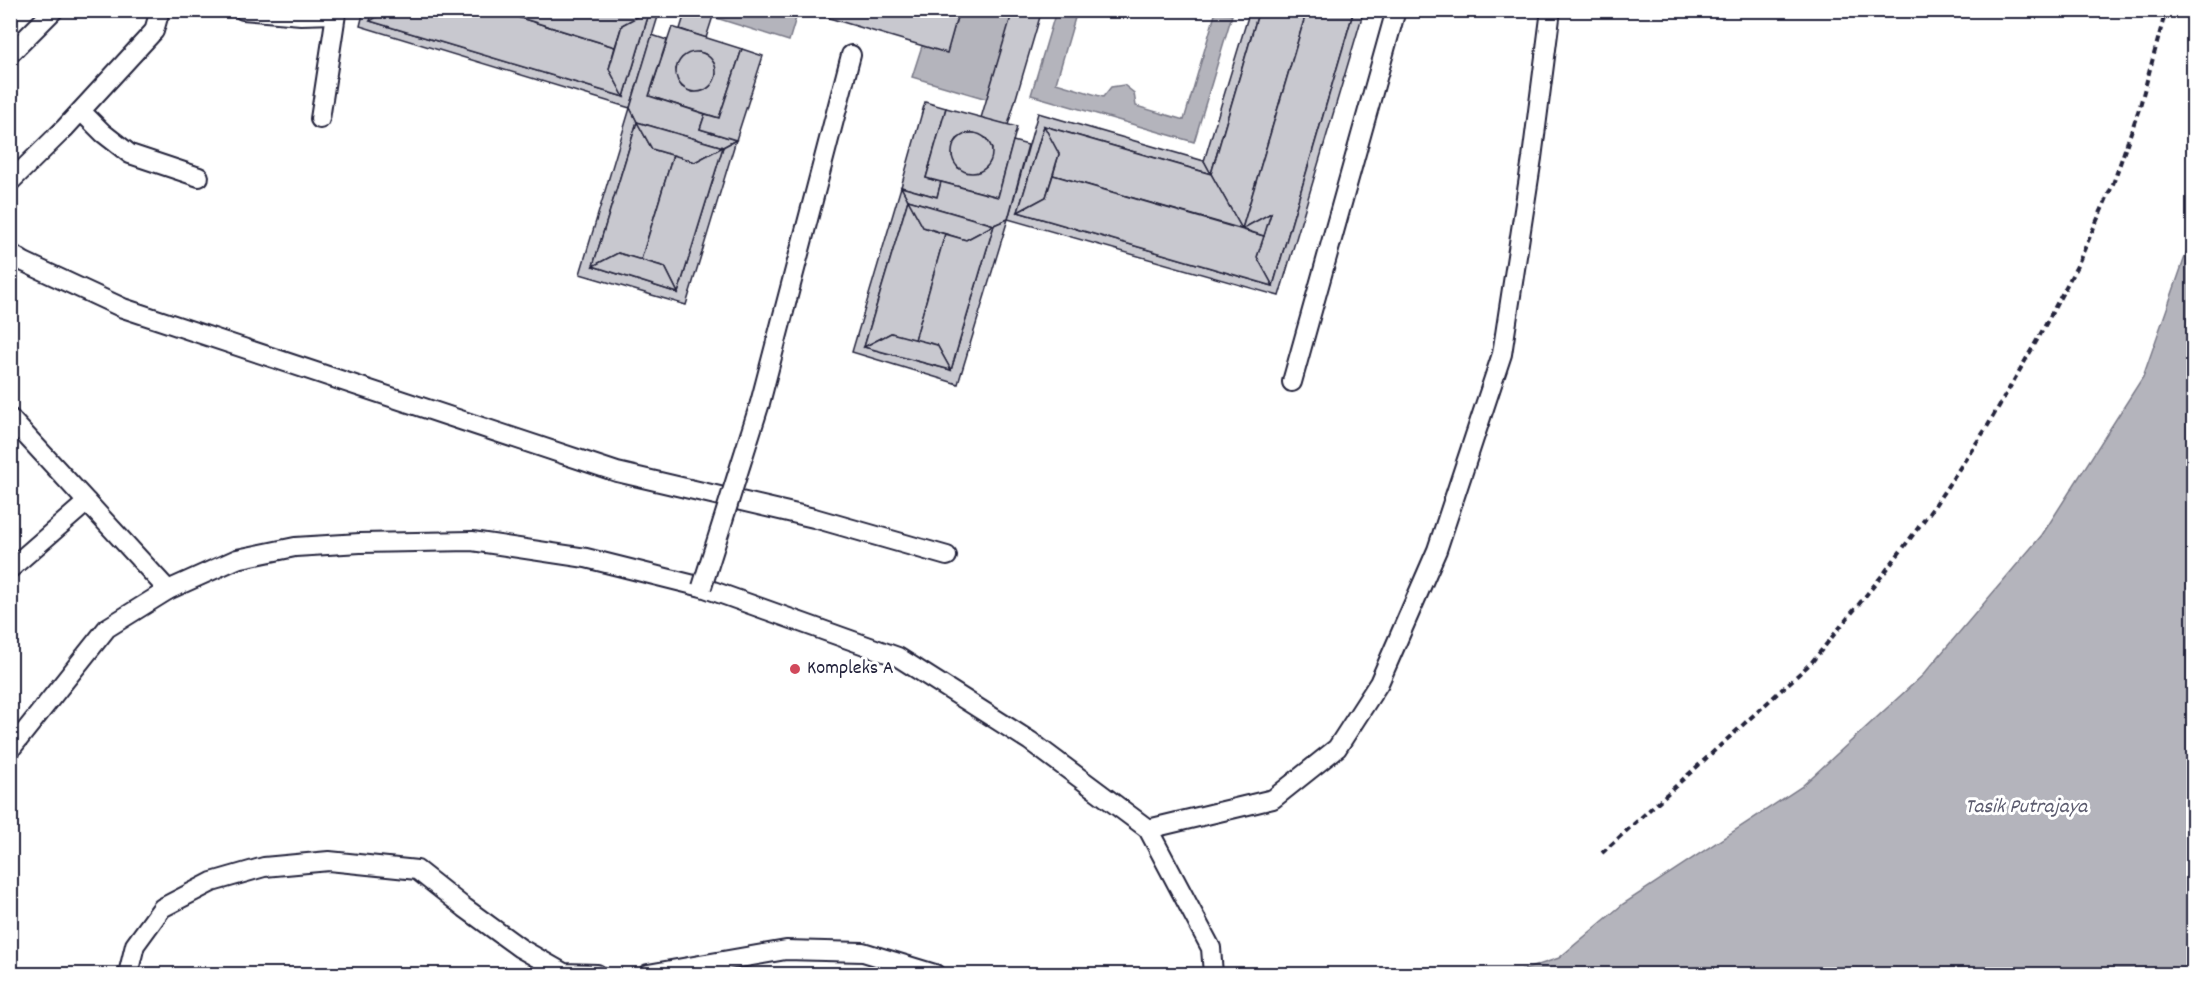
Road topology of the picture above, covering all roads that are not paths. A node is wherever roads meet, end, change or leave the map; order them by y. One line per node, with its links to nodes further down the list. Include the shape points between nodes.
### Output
1 (54, 10): 7 (lane)
2 (160, 10): 9 (lane, via 154,31)
3 (243, 10): 6 (lane, via 301,15)
4 (1396, 10): 14 (lane)
5 (1551, 10): 22 (lane, via 1502,354 1437,550 1378,684 1337,748 1273,799)
6 (336, 12): 10 (lane)
7 (10, 54)
8 (851, 55): 19 (lane, bridge, via 760,403)
9 (81, 111): 11 (lane, via 130,154); 12 (lane)
10 (320, 119)
11 (199, 177)
12 (10, 182)
13 (10, 253): 17 (lane, via 123,308 617,472 814,518)
14 (1293, 382)
15 (10, 417): 16 (lane)
16 (87, 502): 18 (lane); 20 (lane)
17 (947, 556)
18 (10, 569)
19 (702, 587): 20 (lane, via 586,558 471,541 295,547 237,559); 22 (lane, via 898,657 1030,741)
20 (168, 590): 21 (lane, via 107,628)
21 (10, 750)
22 (1148, 829): 27 (lane, via 1211,948)
23 (128, 975): 24 (lane, via 135,945 162,908 212,882 264,867 329,861 417,870 520,948 564,973)
24 (597, 975)
25 (648, 975): 26 (lane, via 786,950 863,952)
26 (935, 975)
27 (1213, 975)

